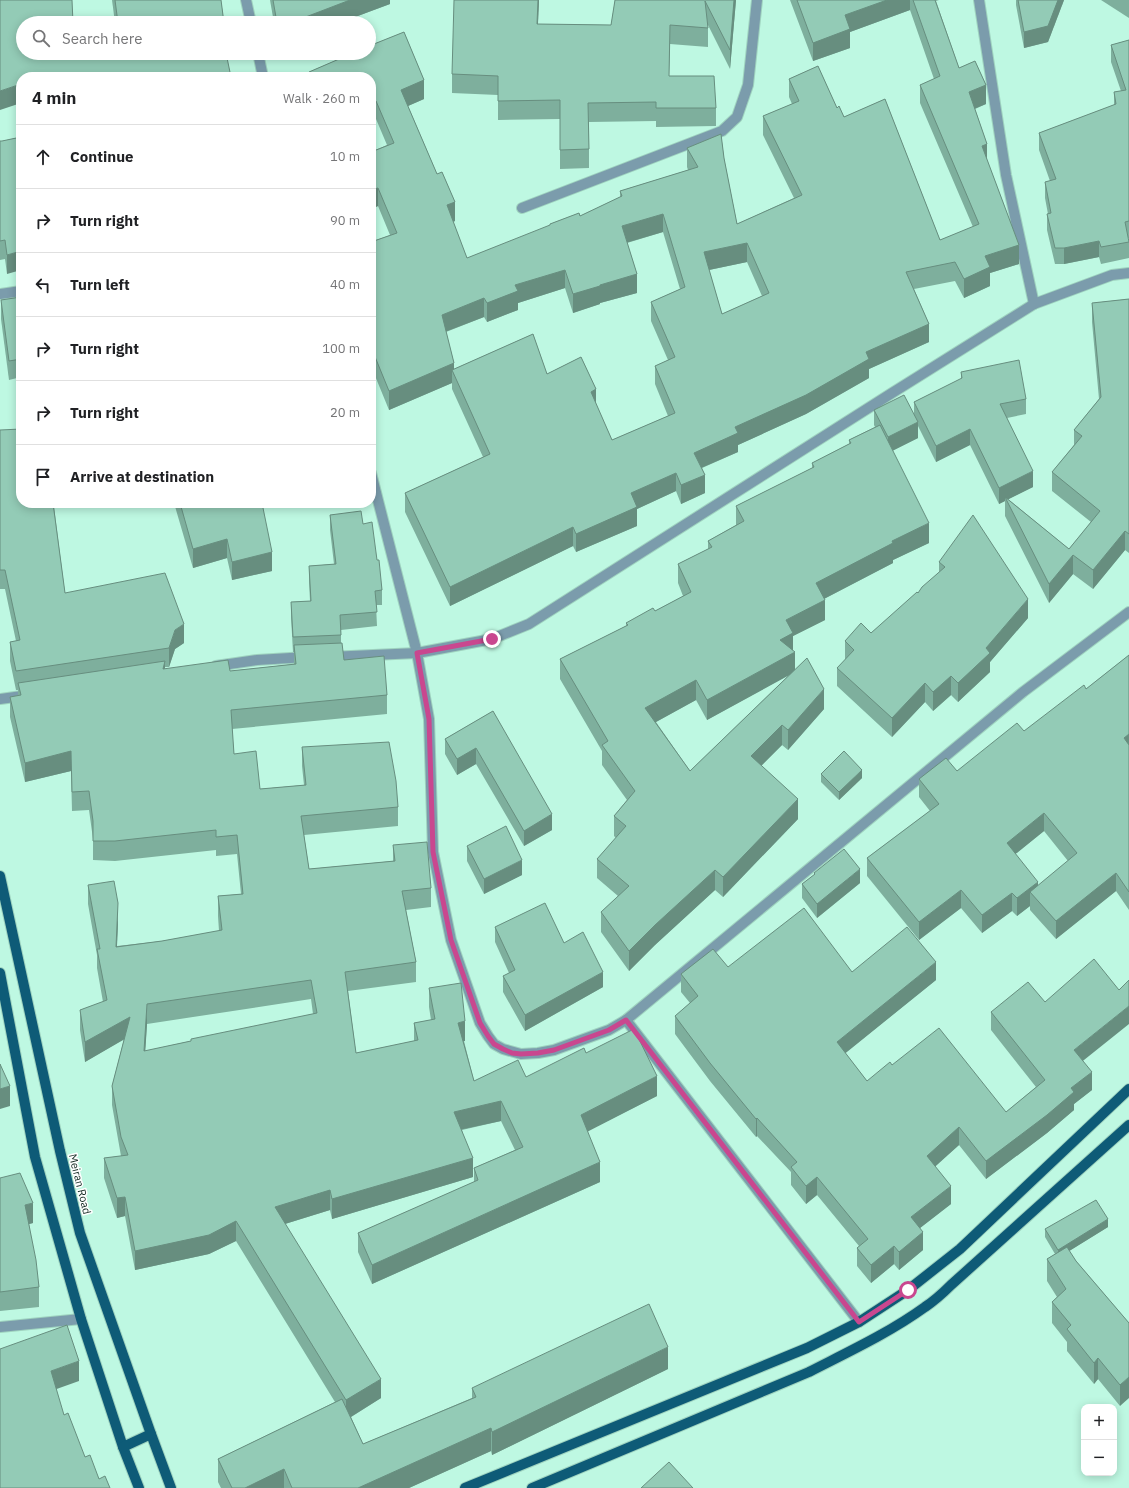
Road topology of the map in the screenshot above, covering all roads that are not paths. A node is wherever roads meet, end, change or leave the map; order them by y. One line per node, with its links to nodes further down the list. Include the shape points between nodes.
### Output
1 (246, 0): 4 (street)
2 (757, 0): 7 (street, via 748,85 737,117 722,131)
3 (980, 0): 11 (street, via 1006,175)
4 (249, 16)
5 (259, 60): 6 (street)
6 (262, 72)
7 (522, 208)
8 (1129, 273): 11 (street, via 1112,275)
9 (16, 292): 10 (street)
10 (0, 294)
11 (1034, 304): 14 (street, via 529,624 492,639)
12 (376, 493): 14 (street)
13 (1129, 612): 20 (street, via 1017,697)
14 (417, 653): 15 (street, via 257,660); 20 (street, via 429,719 433,852 451,940 480,1023 494,1044 512,1053 521,1054 554,1050 609,1030)
15 (203, 668)
16 (31, 694): 17 (street)
17 (0, 699)
18 (0, 876): 26 (main road, Meiran Road, via 80,1233)
19 (0, 973): 23 (main road, via 36,1157)
20 (626, 1020): 24 (street)
21 (1129, 1089): 24 (main road, via 960,1249 908,1290)
22 (1129, 1125): 31 (main road, via 926,1307 895,1326 809,1372)
23 (81, 1319): 25 (street); 27 (main road)
24 (859, 1322): 30 (main road, via 807,1348)
25 (0, 1327)
26 (150, 1434): 27 (main road); 29 (main road, Meiran Road)
27 (123, 1446): 28 (main road)
28 (139, 1488)
29 (171, 1488)
30 (465, 1488)
31 (532, 1488)

